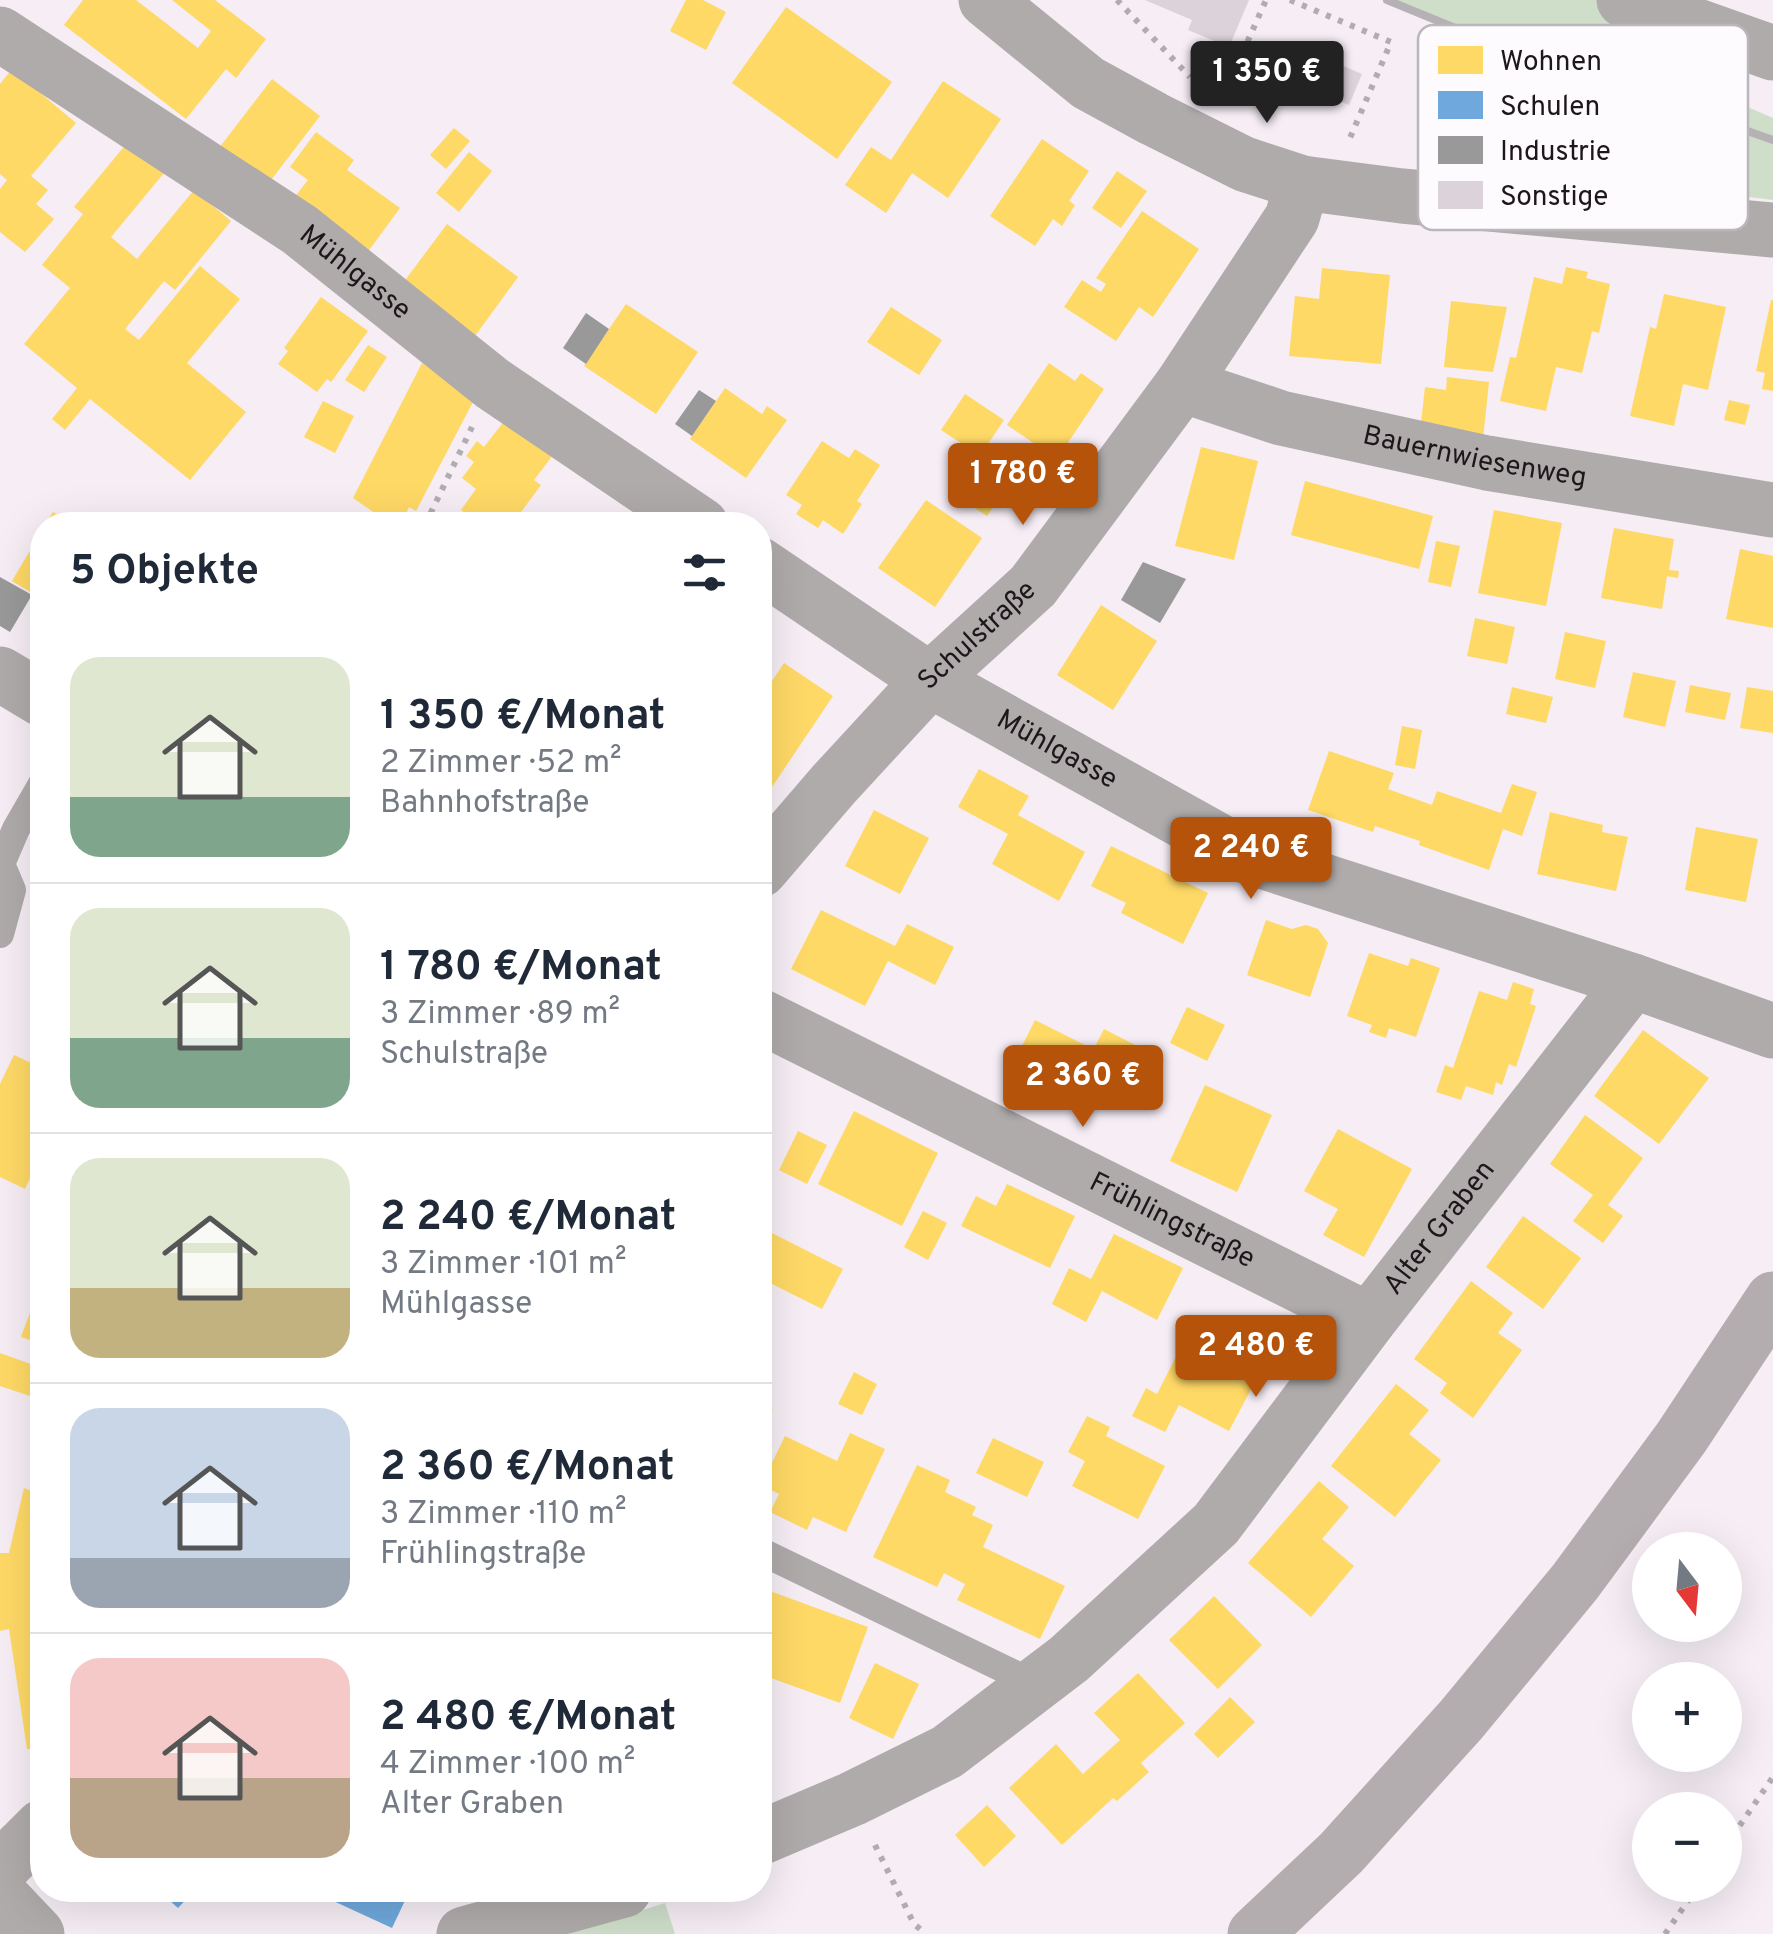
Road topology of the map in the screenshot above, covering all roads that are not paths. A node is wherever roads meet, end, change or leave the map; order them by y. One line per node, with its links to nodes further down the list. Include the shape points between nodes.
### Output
1 (31, 0): 4 (street)
2 (986, 0): 9 (street, via 1088,83 1244,164)
3 (1624, 0): 5 (street)
4 (0, 23)
5 (1694, 25)
6 (0, 34): 15 (street, Mühlgasse, via 300,230 493,384)
7 (1748, 44): 8 (street)
8 (1773, 53)
9 (1302, 183): 10 (street); 13 (street, Schulstraße, via 1292,218)
10 (1418, 197)
11 (1748, 228): 12 (street)
12 (1773, 230)
13 (1182, 386): 14 (street, Bauernwiesenweg, via 1281,418 1470,459); 18 (street, Schulstraße, via 1033,586)
14 (1773, 510)
15 (682, 512)
16 (772, 573): 18 (street, Mühlgasse)
17 (0, 674): 19 (street)
18 (930, 680): 21 (street, Schulstraße); 23 (street, Mühlgasse, via 1246,856)
19 (30, 691)
20 (30, 805): 22 (lane, via 1,864 12,890)
21 (772, 856)
22 (0, 934)
23 (1633, 981): 25 (street, Mühlgasse); 27 (street, Alter Graben)
24 (772, 1022): 27 (street, Frühlingstraße)
25 (1773, 1031)
26 (1773, 1299): 37 (main road, via 1562,1598 1341,1853)
27 (1369, 1320): 29 (street, Alter Graben, via 1216,1524)
28 (772, 1558): 29 (lane)
29 (1037, 1685): 30 (street, Alter Graben, via 946,1752)
30 (772, 1833)
31 (30, 1839): 32 (street)
32 (0, 1870)
33 (0, 1895): 35 (street)
34 (580, 1902): 36 (street)
35 (38, 1934)
36 (464, 1934)
37 (1256, 1934)

